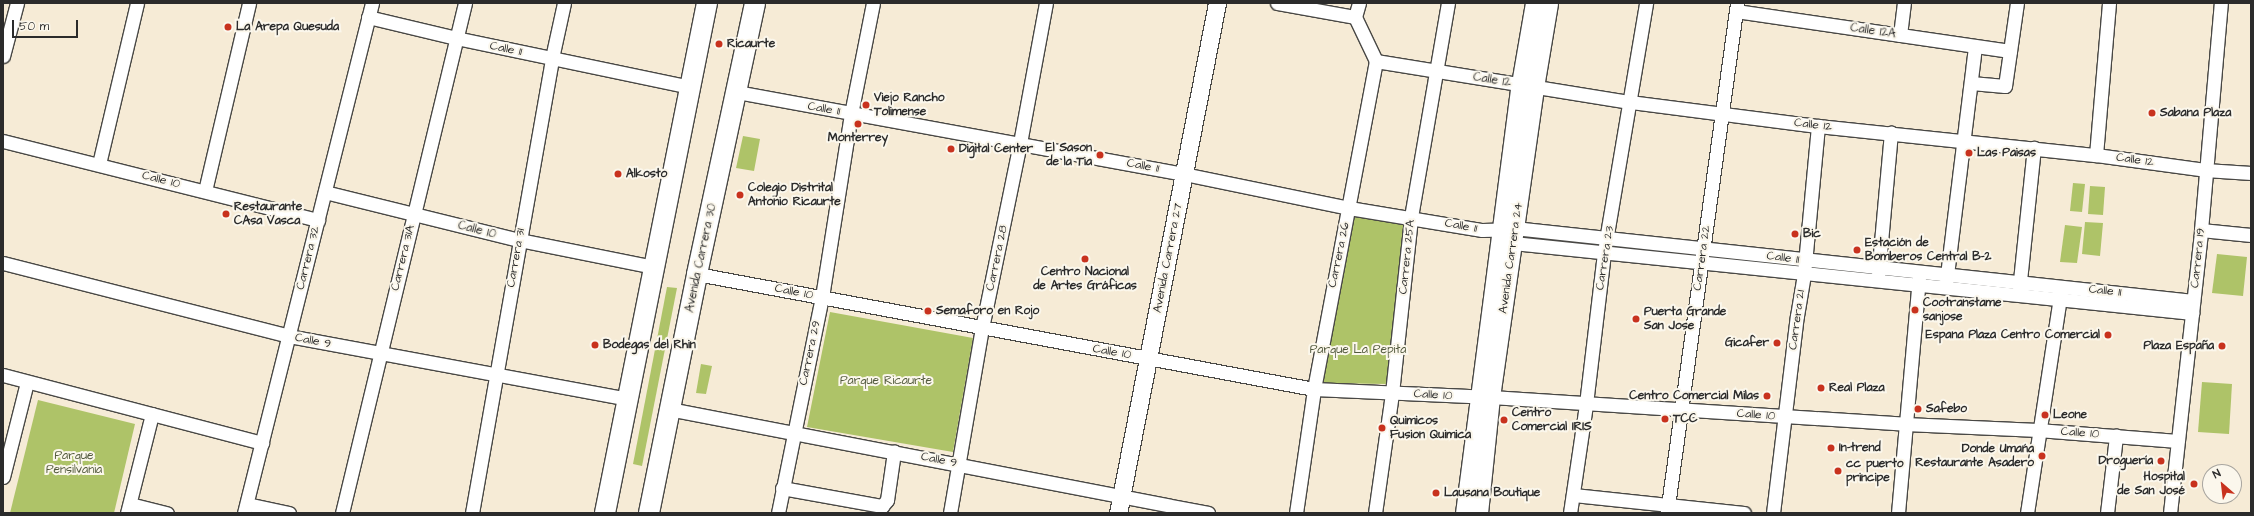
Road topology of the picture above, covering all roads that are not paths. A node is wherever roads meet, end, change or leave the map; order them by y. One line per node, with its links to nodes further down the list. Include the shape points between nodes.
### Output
1 (17, 3): 29 (street)
2 (137, 3): 47 (street)
3 (248, 3): 51 (street)
4 (372, 3): 23 (street, Carrera 32)
5 (465, 3): 26 (street, Carrera 31A)
6 (564, 3): 30 (street, Carrera 31)
7 (707, 3): 35 (highway)
8 (755, 3): 36 (highway, Avenida Carrera 30)
9 (873, 3): 38 (street, Carrera 29)
10 (1046, 3): 44 (street, Carrera 28)
11 (1217, 3): 49 (main road, Avenida Carrera 27)
12 (1359, 3): 24 (street)
13 (1448, 3): 32 (street, Carrera 25A)
14 (1534, 3): 34 (main road, Avenida Carrera 24)
15 (1549, 3): 34 (main road, Avenida Carrera 24)
16 (1646, 3): 37 (street, Carrera 23)
17 (1904, 3): 25 (street)
18 (2017, 3): 28 (street)
19 (2109, 3): 46 (street)
20 (2221, 3): 48 (street, Carrera 19)
21 (1285, 4): 24 (street)
22 (1737, 7): 25 (street, Calle 12A); 39 (street, Carrera 22)
23 (368, 17): 26 (street, Calle 11); 52 (street, Carrera 32)
24 (1355, 17): 31 (street)
25 (1900, 35): 27 (street, Calle 12A)
26 (456, 38): 30 (street, Calle 11); 54 (street, Carrera 31A)
27 (1976, 47): 28 (street, Calle 12A); 33 (street)
28 (2010, 51): 33 (street, via 2005,86)
29 (3, 56)
30 (552, 58): 35 (street, Calle 11); 61 (street, Carrera 31)
31 (1376, 61): 32 (street, Calle 12); 53 (street, Carrera 26)
32 (1435, 70): 34 (street, Calle 12); 55 (street, Carrera 25A)
33 (1971, 83): 43 (street)
34 (1528, 86): 37 (street, Calle 12); 58 (main road, Avenida Carrera 24)
35 (691, 87): 66 (highway)
36 (737, 92): 38 (street, Calle 11); 68 (highway, Avenida Carrera 30)
37 (1630, 102): 39 (street, Calle 12); 60 (street, Carrera 23)
38 (851, 114): 44 (street, Calle 11); 74 (street, Carrera 29)
39 (1722, 114): 40 (street, Calle 12); 62 (street, Carrera 22)
40 (1818, 126): 41 (street, Calle 12); 67 (street, Carrera 21)
41 (1891, 134): 43 (street, Calle 12); 69 (street)
42 (3, 141): 47 (street, Calle 10)
43 (1964, 141): 45 (street, Calle 12); 71 (street)
44 (1020, 143): 49 (street, Calle 11); 76 (street, Carrera 28)
45 (2034, 148): 46 (street, Calle 12); 72 (street)
46 (2096, 155): 48 (street, Calle 12)
47 (99, 164): 51 (street, Calle 10)
48 (2205, 170): 50 (street, Calle 12); 57 (street, Carrera 19)
49 (1184, 174): 53 (street, Calle 11); 79 (main road, Avenida Carrera 27)
50 (2251, 174)
51 (205, 191): 56 (street, Calle 10)
52 (325, 192): 54 (street, Calle 10); 56 (street, Carrera 32)
53 (1349, 208): 55 (street, Calle 11); 83 (street, Carrera 26)
54 (414, 214): 61 (street, Calle 10); 78 (street, Carrera 31A)
55 (1411, 217): 58 (street, Calle 11); 84 (street, Carrera 25A)
56 (318, 220): 77 (street, Carrera 32)
57 (2201, 230): 59 (street); 75 (street, Carrera 19)
58 (1510, 234): 60 (street, Calle 11); 63 (street, Calle 11); 85 (main road, Avenida Carrera 24)
59 (2251, 235)
60 (1608, 238): 62 (street, Calle 11); 63 (street, Carrera 23)
61 (519, 240): 66 (street, Calle 10); 80 (street, Carrera 31)
62 (1703, 249): 64 (street, Carrera 22); 67 (street, Calle 11)
63 (1604, 252): 64 (street, Calle 11); 87 (street, Carrera 23)
64 (1702, 262): 67 (street, Calle 11); 89 (street, Carrera 22)
65 (3, 263): 77 (street, Calle 9)
66 (654, 267): 86 (highway)
67 (1805, 267): 69 (street, Calle 11); 91 (street, Carrera 21, via 1796,316)
68 (697, 274): 74 (street, Calle 10); 88 (highway, Avenida Carrera 30)
69 (1878, 274): 70 (street, Calle 11)
70 (1919, 278): 71 (street, Calle 11); 92 (street)
71 (1946, 281): 72 (street, Calle 11)
72 (2019, 289): 73 (street, Calle 11)
73 (2060, 293): 75 (street, Calle 11); 93 (street)
74 (822, 297): 76 (street, Calle 10); 94 (street, Carrera 29)
75 (2193, 307): 96 (street, Carrera 19)
76 (982, 328): 79 (street, Calle 10); 99 (street, Carrera 28)
77 (289, 336): 78 (street, Calle 9); 97 (street, Carrera 32)
78 (380, 353): 80 (street, Calle 9); 109 (street, Carrera 31A)
79 (1149, 359): 83 (street, Calle 10); 103 (main road, Avenida Carrera 27)
80 (496, 375): 86 (street, Calle 9); 110 (street, Carrera 31)
81 (3, 376): 82 (street)
82 (27, 382): 90 (street); 100 (street)
83 (1314, 389): 84 (street, Calle 10); 116 (street, Carrera 26)
84 (1392, 393): 85 (street, Calle 10); 117 (street, Carrera 25A)
85 (1485, 397): 87 (street, Calle 10); 118 (main road, Avenida Carrera 24); 119 (main road, Avenida Carrera 24)
86 (628, 400): 111 (highway)
87 (1586, 404): 89 (street, Calle 10); 102 (street, Carrera 23)
88 (669, 409): 94 (street, Calle 9); 112 (highway, Avenida Carrera 30)
89 (1682, 409): 91 (street, Calle 10); 106 (street, Carrera 22)
90 (152, 414): 97 (street); 104 (street)
91 (1785, 417): 92 (street, Calle 10); 122 (street, Carrera 21)
92 (1905, 424): 93 (street, Calle 10); 123 (street)
93 (2038, 430): 95 (street, Calle 10); 124 (street)
94 (793, 432): 98 (street, Calle 9); 101 (street, Carrera 29)
95 (2116, 436): 96 (street, Calle 10); 125 (street)
96 (2178, 441): 126 (street, Carrera 19)
97 (262, 443): 105 (street, Carrera 32)
98 (894, 452): 99 (street, Calle 9); 101 (street, via 887,500 882,506)
99 (960, 464): 103 (street, Calle 9); 114 (street, Carrera 28)
100 (3, 475)
101 (782, 488): 113 (street, Carrera 29)
102 (1573, 495): 106 (street); 120 (street, Carrera 23)
103 (1120, 505): 115 (street, Calle 9)
104 (128, 508): 107 (street)
105 (246, 509): 108 (street)
106 (1668, 510): 121 (street)
107 (167, 513)
108 (289, 513)
109 (342, 513)
110 (472, 513)
111 (605, 513)
112 (650, 513)
113 (778, 513)
114 (950, 513)
115 (1208, 513)
116 (1296, 513)
117 (1375, 513)
118 (1464, 513)
119 (1479, 513)
120 (1570, 513)
121 (1744, 513)
122 (1773, 513)
123 (1898, 513)
124 (2027, 513)
125 (2106, 513)
126 (2170, 513)

